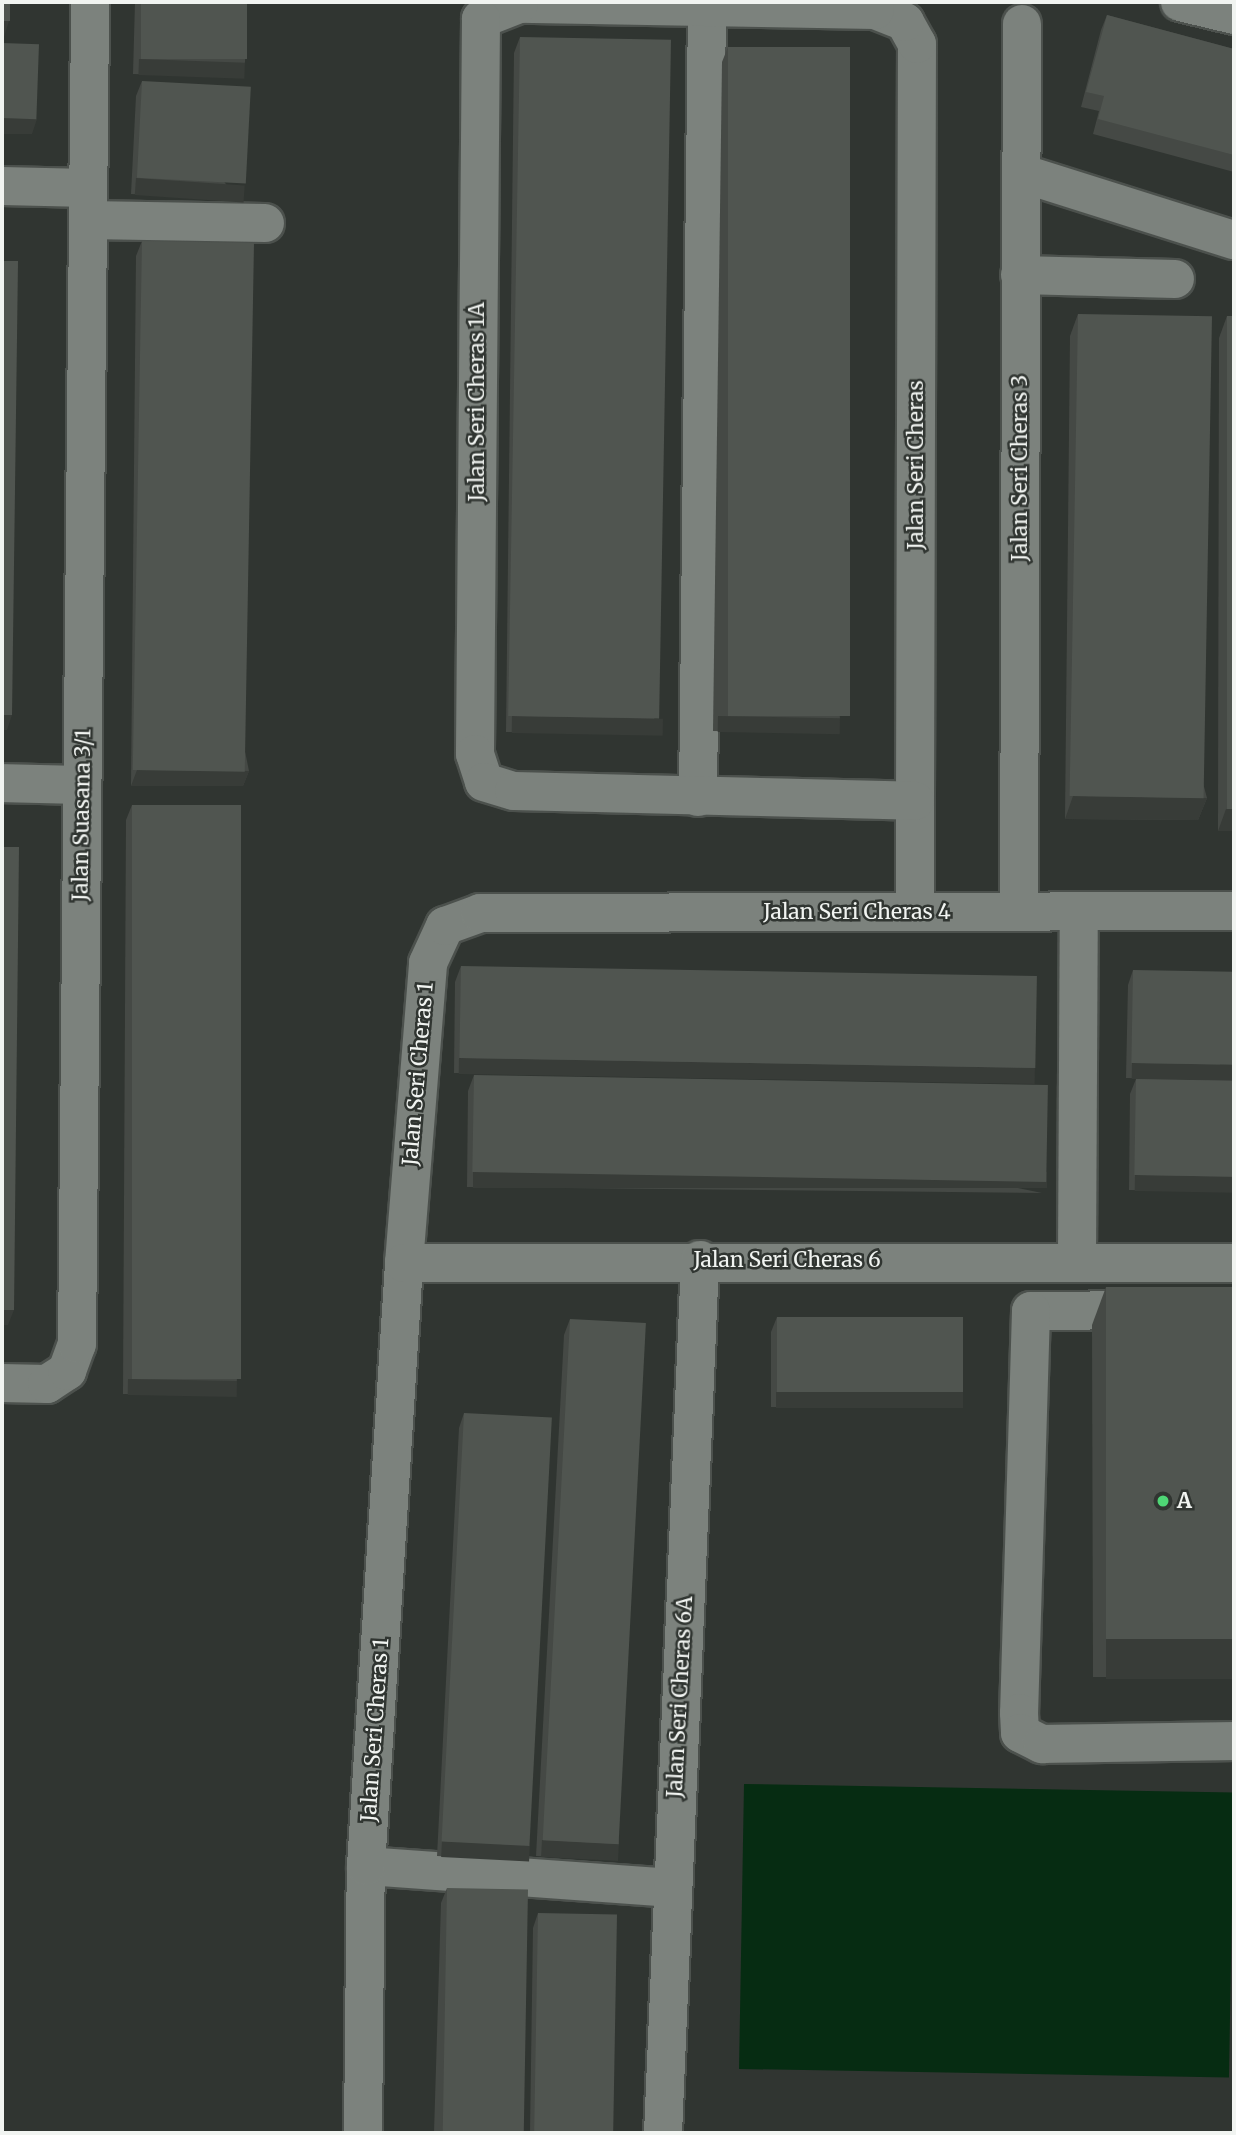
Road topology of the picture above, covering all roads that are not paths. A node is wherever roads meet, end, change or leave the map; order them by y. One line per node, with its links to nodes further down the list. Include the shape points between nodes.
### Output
1 (90, 2): 8 (street, Jalan Suasana 3/1)
2 (1180, 2): 4 (street)
3 (707, 6): 15 (street); 15 (street, Jalan Seri Cheras 1A, via 519,5 481,19 475,754 484,782 514,791); 16 (street, Jalan Seri Cheras, via 875,10 905,22 918,44)
4 (1234, 15)
5 (1022, 24): 6 (street, Jalan Seri Cheras 3)
6 (1021, 173): 10 (street); 11 (street, Jalan Seri Cheras 3)
7 (2, 186): 8 (street)
8 (88, 204): 9 (street); 14 (street, Jalan Suasana 3/1)
9 (265, 223)
10 (1234, 240)
11 (1020, 275): 12 (street); 17 (street, Jalan Seri Cheras 3)
12 (1175, 279)
13 (2, 783): 14 (street)
14 (82, 785): 27 (street, Jalan Suasana 3/1, via 77,1344 67,1371 47,1384)
15 (698, 797): 16 (street)
16 (915, 801): 20 (street, Jalan Seri Cheras)
17 (1019, 911): 18 (street, Jalan Seri Cheras 4); 20 (street, Jalan Seri Cheras 4)
18 (1079, 911): 19 (street, Jalan Seri Cheras 4); 22 (street)
19 (1234, 911)
20 (915, 912): 21 (street, Jalan Seri Cheras 4)
21 (480, 913): 24 (street, Jalan Seri Cheras 1, via 445,926 428,963)
22 (1077, 1259): 23 (street, Jalan Seri Cheras 6); 25 (street, Jalan Seri Cheras 6)
23 (700, 1260): 24 (street, Jalan Seri Cheras 6); 30 (street, Jalan Seri Cheras 6A)
24 (404, 1263): 29 (street, Jalan Seri Cheras 1)
25 (1234, 1263)
26 (1234, 1309): 28 (street, via 1031,1311 1019,1713 1020,1733 1042,1744)
27 (2, 1383)
28 (1234, 1741)
29 (366, 1866): 30 (street); 31 (street, Jalan Seri Cheras 1)
30 (671, 1888): 32 (street, Jalan Seri Cheras 6A)
31 (363, 2133)
32 (663, 2133)

